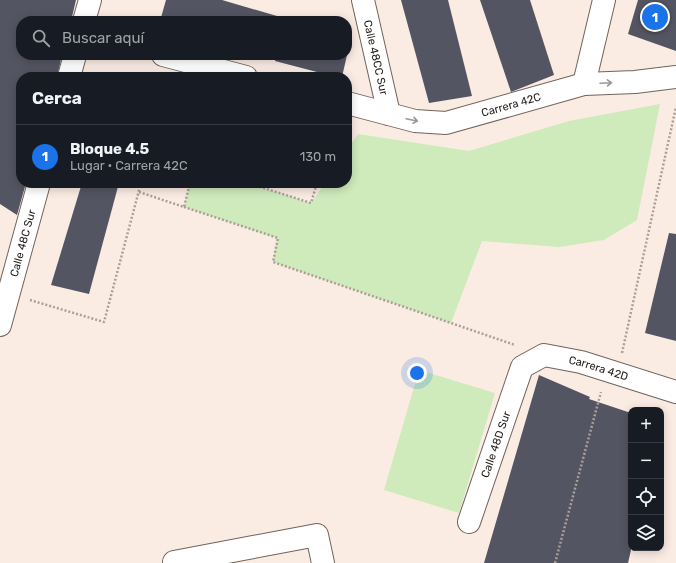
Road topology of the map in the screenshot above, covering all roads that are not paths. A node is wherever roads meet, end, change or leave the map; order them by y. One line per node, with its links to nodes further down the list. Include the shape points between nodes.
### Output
1 (90, 0): 4 (street)
2 (363, 0): 12 (street, Calle 48CC Sur)
3 (604, 0): 10 (street)
4 (85, 16)
5 (73, 60): 7 (street)
6 (182, 60): 8 (street)
7 (70, 72)
8 (227, 72)
9 (676, 77): 10 (street, Carrera 42C, one-way to 9)
10 (584, 84): 12 (street, Carrera 42C, one-way to 10, via 415,121 446,123)
11 (352, 104): 12 (street, Carrera 42C)
12 (389, 114)
13 (38, 188): 14 (street, Calle 48C Sur)
14 (0, 325)
15 (522, 367): 16 (street, Carrera 42D, via 544,355 581,362); 17 (street, Calle 48D Sur)
16 (676, 392)
17 (469, 522)
18 (174, 562): 19 (street, via 317,535)
19 (323, 563)

